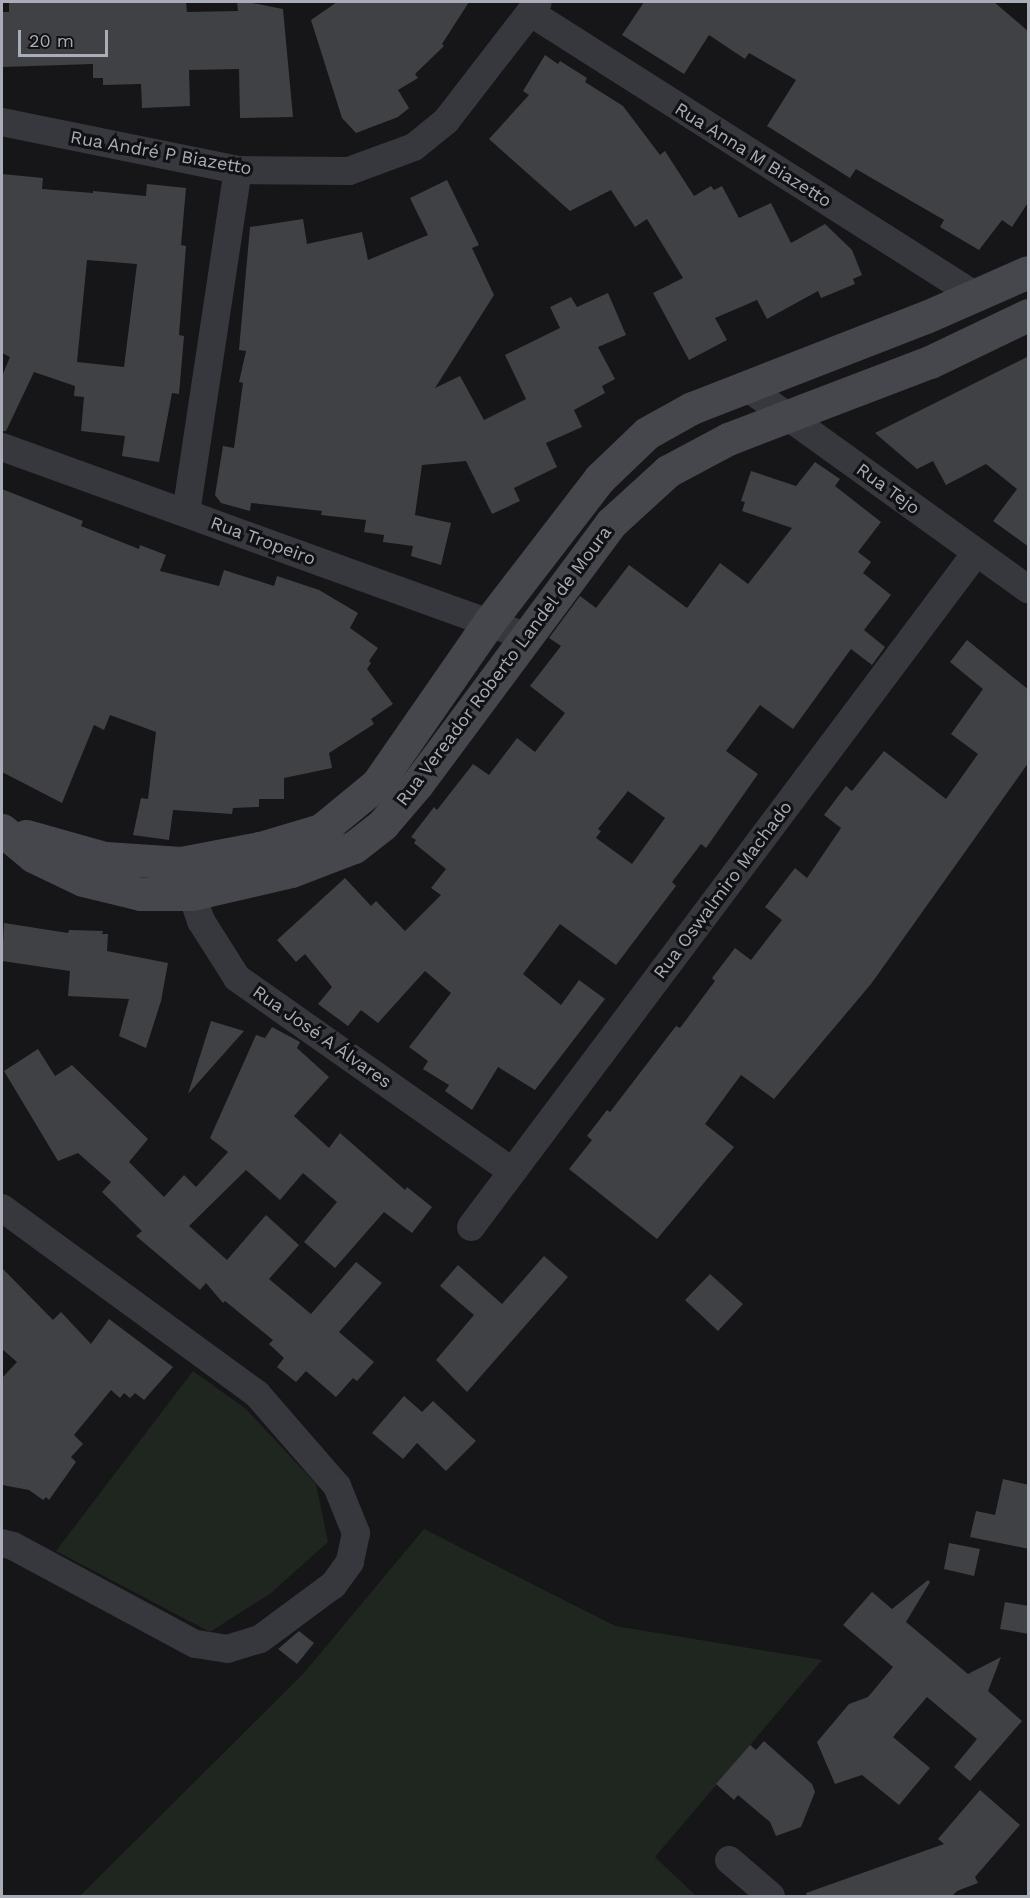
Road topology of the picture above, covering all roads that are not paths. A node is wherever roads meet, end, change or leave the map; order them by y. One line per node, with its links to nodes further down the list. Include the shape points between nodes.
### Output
1 (534, 7): 3 (street, Rua André P Biazetto, via 446,121 414,147 349,171); 5 (street, Rua Anna M Biazetto)
2 (2, 123): 3 (street, Rua André P Biazetto)
3 (238, 170): 10 (street)
4 (1029, 272): 5 (street, Rua Vereador Roberto Landel de Moura)
5 (976, 296): 7 (street, Rua Vereador Roberto Landel de Moura)
6 (1029, 315): 8 (street, Rua Vereador Roberto Landel de Moura, via 930,362)
7 (748, 388): 8 (street, Rua Tejo); 13 (street, Rua Vereador Roberto Landel de Moura, via 692,408 647,433 600,478)
8 (789, 417): 11 (street, Rua Tejo); 14 (street, Rua Vereador Roberto Landel de Moura, via 728,439 668,471 611,523)
9 (2, 447): 10 (street, Rua Tropeiro)
10 (186, 513): 13 (street, Rua Tropeiro)
11 (976, 553): 12 (street, Rua Tejo); 18 (street, Rua Oswalmiro Machado)
12 (1029, 589)
13 (489, 622): 14 (street, Rua Tropeiro); 16 (street, Rua Vereador Roberto Landel de Moura, via 377,784 321,830 260,848)
14 (525, 636): 17 (street, Rua Vereador Roberto Landel de Moura, via 418,783 354,847 291,871)
15 (2, 830): 16 (street, Rua Vereador Roberto Landel de Moura, via 105,858); 17 (street, Rua Vereador Roberto Landel de Moura, via 33,856 83,880 141,894)
16 (182, 863): 17 (street, Rua José A Álvares)
17 (192, 894): 18 (street, Rua José A Álvares, via 201,921 237,978)
18 (512, 1171): 20 (street, Rua Oswalmiro Machado)
19 (2, 1208): 21 (street, via 256,1394 338,1486 356,1533 350,1562 333,1586 260,1640 228,1649 195,1644)
20 (471, 1227)
21 (2, 1543)
22 (729, 1860): 23 (street)
23 (771, 1896)

